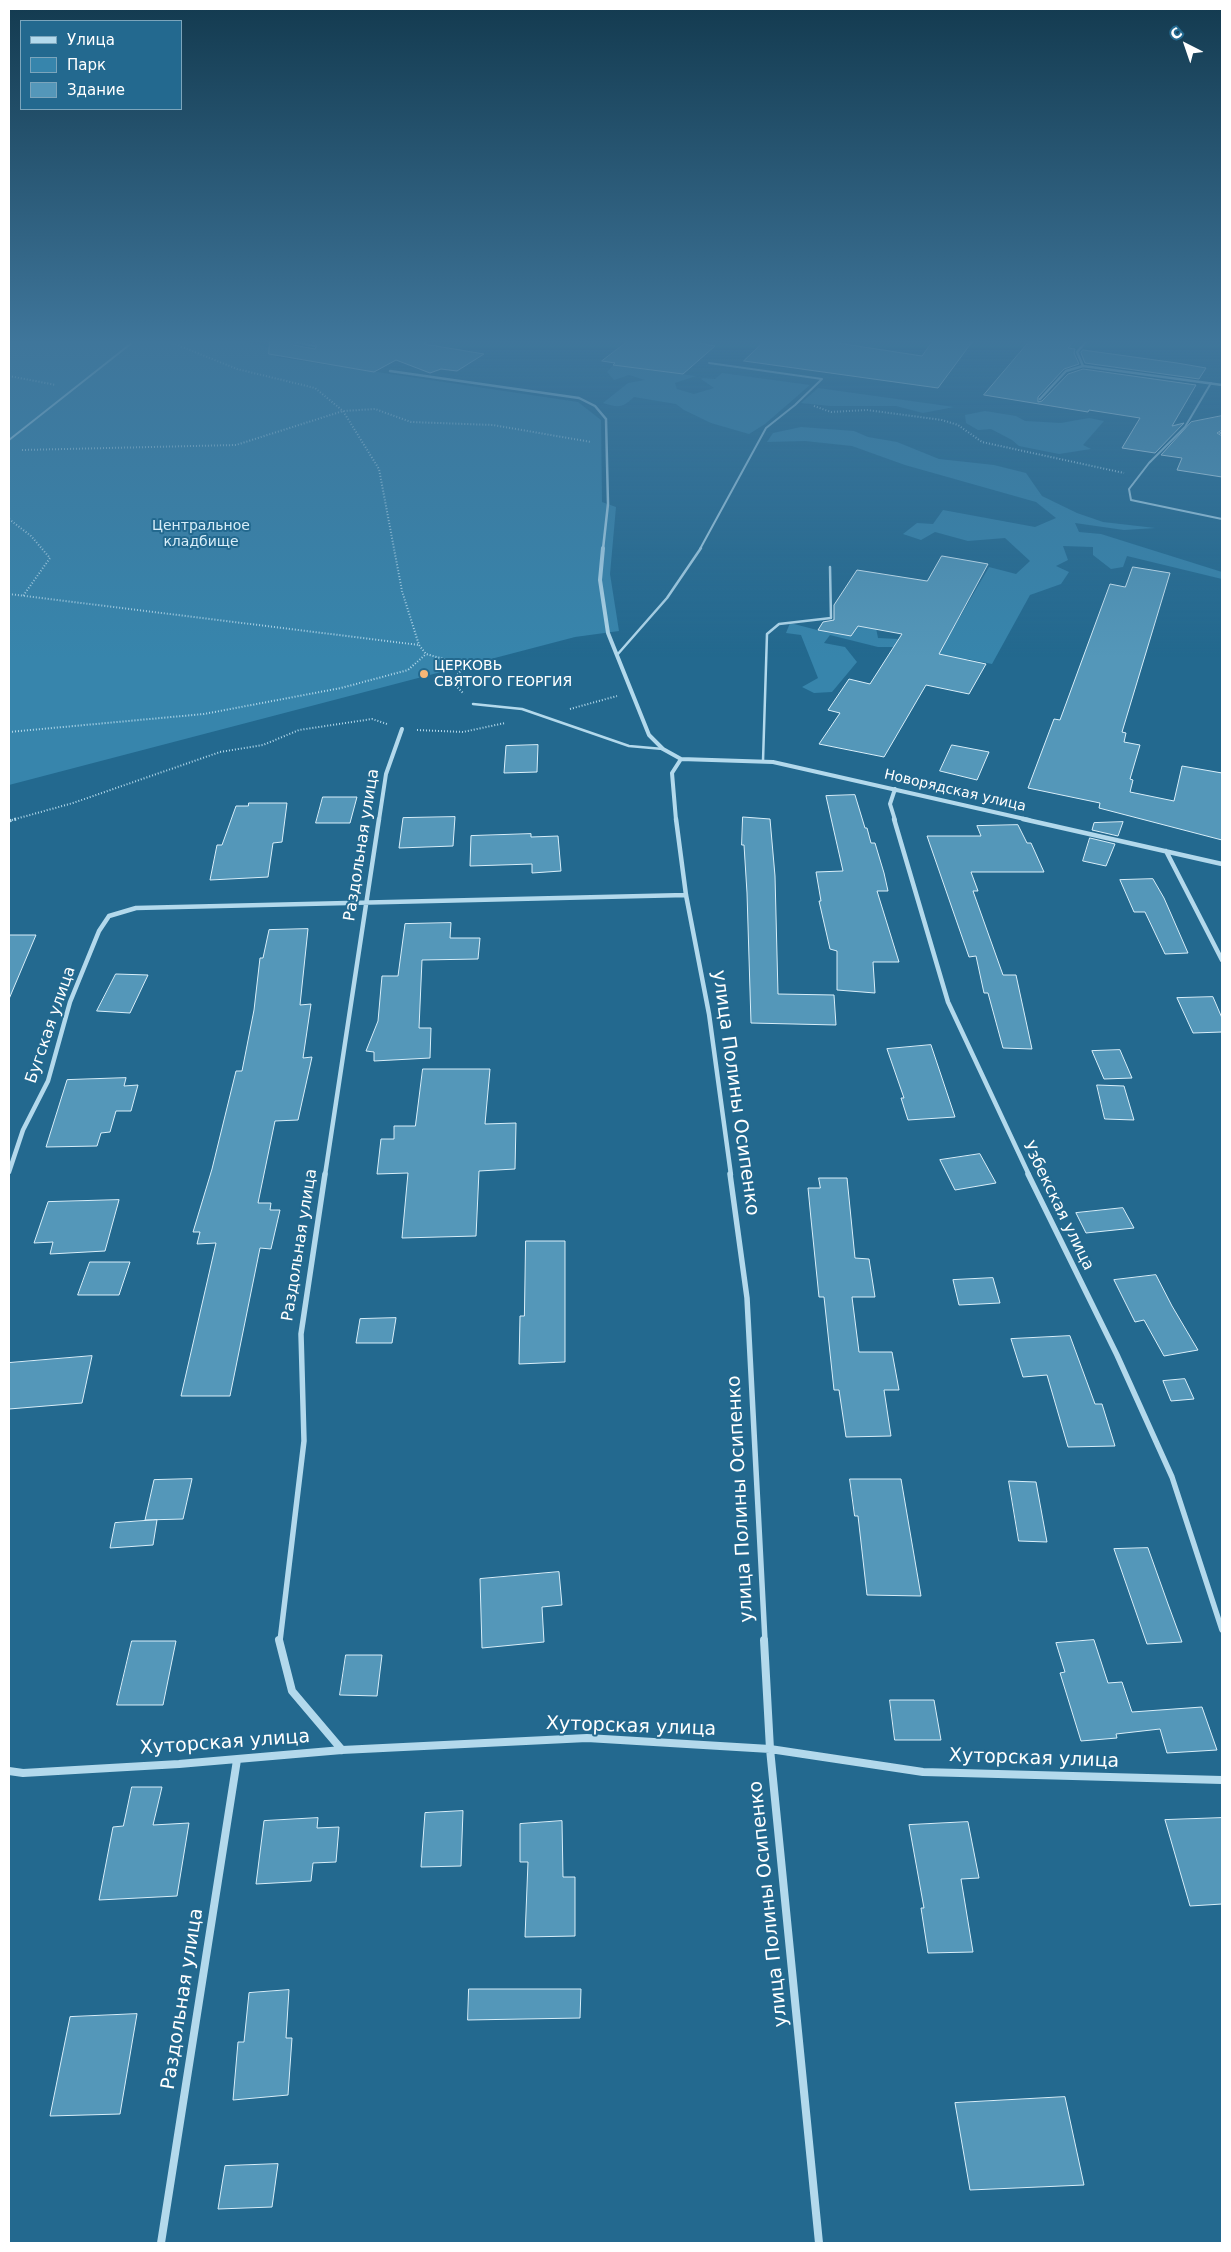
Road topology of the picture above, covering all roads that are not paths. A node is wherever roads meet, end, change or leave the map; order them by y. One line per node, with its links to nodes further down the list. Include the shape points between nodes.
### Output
1 (607, 447): 6 (street, via 608,504 600,580 608,633)
2 (756, 447): 6 (lane, via 700,550 667,598)
3 (1165, 447): 4 (lane, via 1129,489 1131,500)
4 (1222, 519)
5 (830, 567): 11 (lane, via 831,618 779,624 767,634)
6 (617, 655): 9 (street, via 649,735)
7 (473, 704): 9 (lane, via 522,709 629,746)
8 (402, 729): 16 (street, Раздольная улица, via 386,774)
9 (664, 750): 10 (street)
10 (681, 758): 11 (street, Новорядская улица); 15 (street, улица Полины Осипенко, via 672,773 672,792)
11 (763, 761): 12 (street, Новорядская улица)
12 (895, 789): 13 (street, Новорядская улица); 19 (street, Узбекская улица, via 890,804 948,1002 1172,1476)
13 (1166, 851): 14 (street, Новорядская улица); 17 (street)
14 (1222, 864)
15 (686, 895): 16 (street); 20 (street, улица Полины Осипенко, via 709,1014 748,1298)
16 (368, 903): 18 (street, Бугская улица, via 136,908 109,916 99,930 70,1002 48,1081 23,1130); 21 (street, Раздольная улица, via 301,1334 304,1441 279,1639 292,1692)
17 (1222, 960)
18 (9, 1172)
19 (1222, 1630)
20 (770, 1749): 21 (street, Хуторская улица, via 587,1738); 24 (street, Хуторская улица, via 923,1772); 26 (street, улица Полины Осипенко)
21 (342, 1750): 22 (street, Хуторская улица)
22 (237, 1760): 23 (street, Хуторская улица, via 23,1773); 25 (street, Раздольная улица)
23 (9, 1770)
24 (1222, 1780)
25 (161, 2243)
26 (819, 2243)

